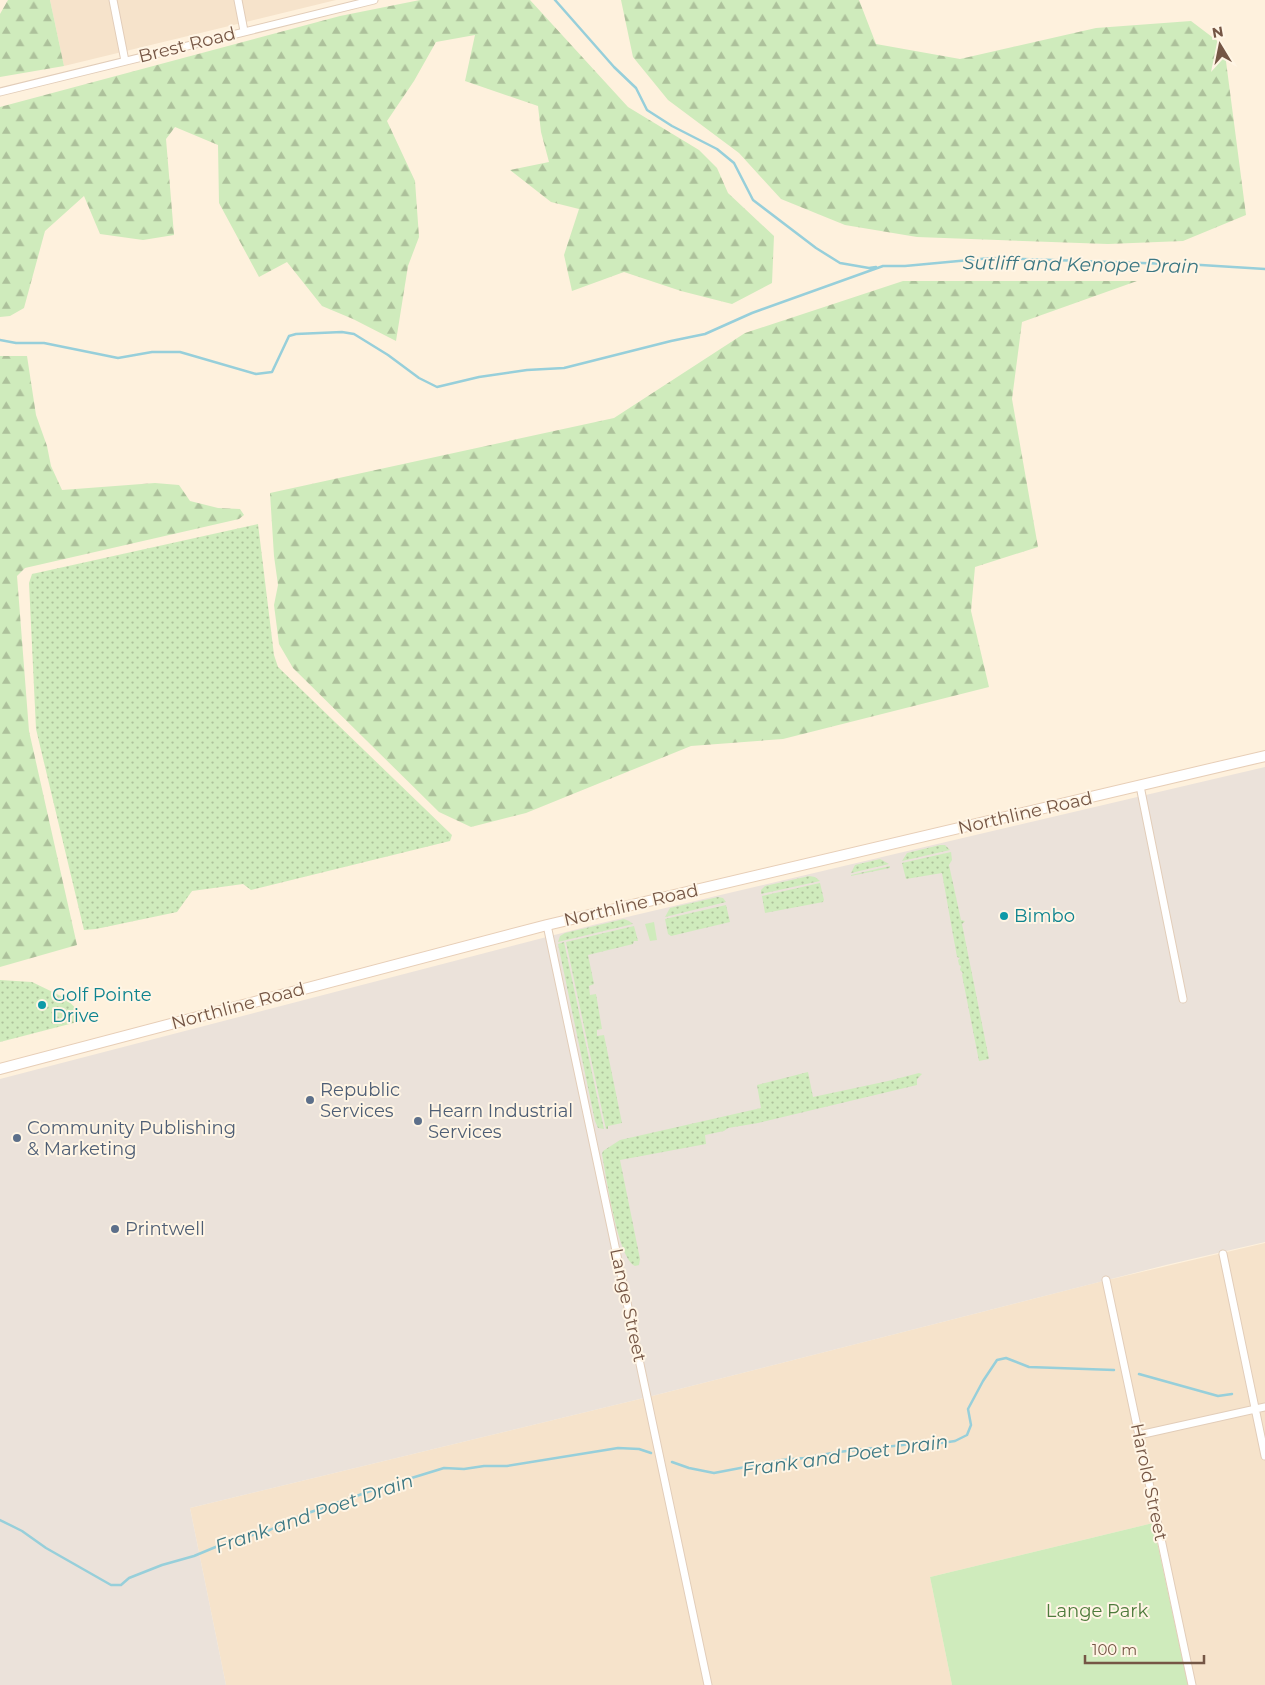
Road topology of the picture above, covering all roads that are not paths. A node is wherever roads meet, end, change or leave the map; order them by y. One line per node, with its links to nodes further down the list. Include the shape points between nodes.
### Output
1 (113, 0): 5 (street)
2 (238, 0): 4 (street)
3 (374, 0): 4 (street, Brest Road)
4 (244, 31): 5 (street, Brest Road)
5 (125, 61): 6 (street, Brest Road)
6 (0, 92)
7 (1265, 756): 8 (main road, Northline Road)
8 (1140, 786): 9 (main road, Northline Road); 10 (street)
9 (547, 925): 11 (main road, Northline Road); 18 (street, Lange Street)
10 (1183, 999)
11 (0, 1069)
12 (1223, 1254): 15 (street)
13 (1106, 1280): 16 (street, Harold Street)
14 (1265, 1407): 15 (street)
15 (1255, 1409): 16 (street); 17 (street)
16 (1139, 1435): 19 (street, Harold Street)
17 (1265, 1456)
18 (708, 1685)
19 (1192, 1685)

